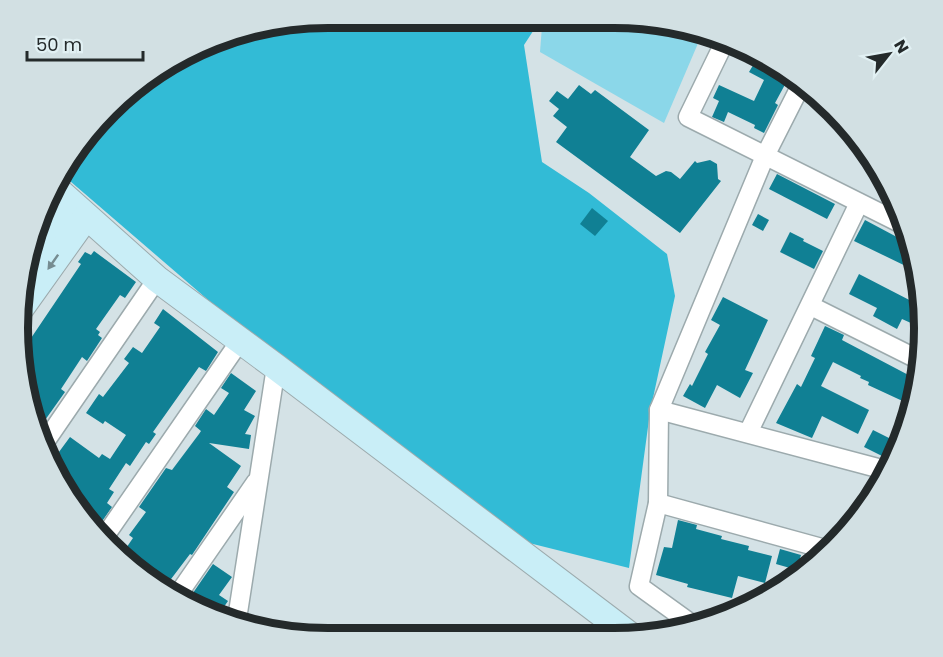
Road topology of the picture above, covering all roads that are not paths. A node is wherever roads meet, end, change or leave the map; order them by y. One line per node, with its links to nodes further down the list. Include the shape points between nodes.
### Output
1 (722, 48): 3 (street, via 688,117)
2 (798, 91): 3 (street)
3 (765, 156): 5 (street); 14 (street)
4 (70, 203): 7 (street); 8 (street); 9 (street, one-way to 9)
5 (860, 203): 6 (street); 10 (street)
6 (894, 220)
7 (40, 247)
8 (157, 279): 11 (street); 16 (street)
9 (32, 285)
10 (811, 306): 12 (street); 15 (street)
11 (240, 341): 13 (street); 20 (street)
12 (913, 357)
13 (276, 367): 18 (street); 25 (street)
14 (659, 410): 15 (street); 19 (street)
15 (748, 433): 17 (street)
16 (49, 437)
17 (880, 468)
18 (258, 479): 22 (street); 23 (street)
19 (658, 503): 21 (street); 24 (street, via 639,586)
20 (108, 532)
21 (820, 547)
22 (181, 590)
23 (238, 614)
24 (686, 620)
25 (620, 628)

